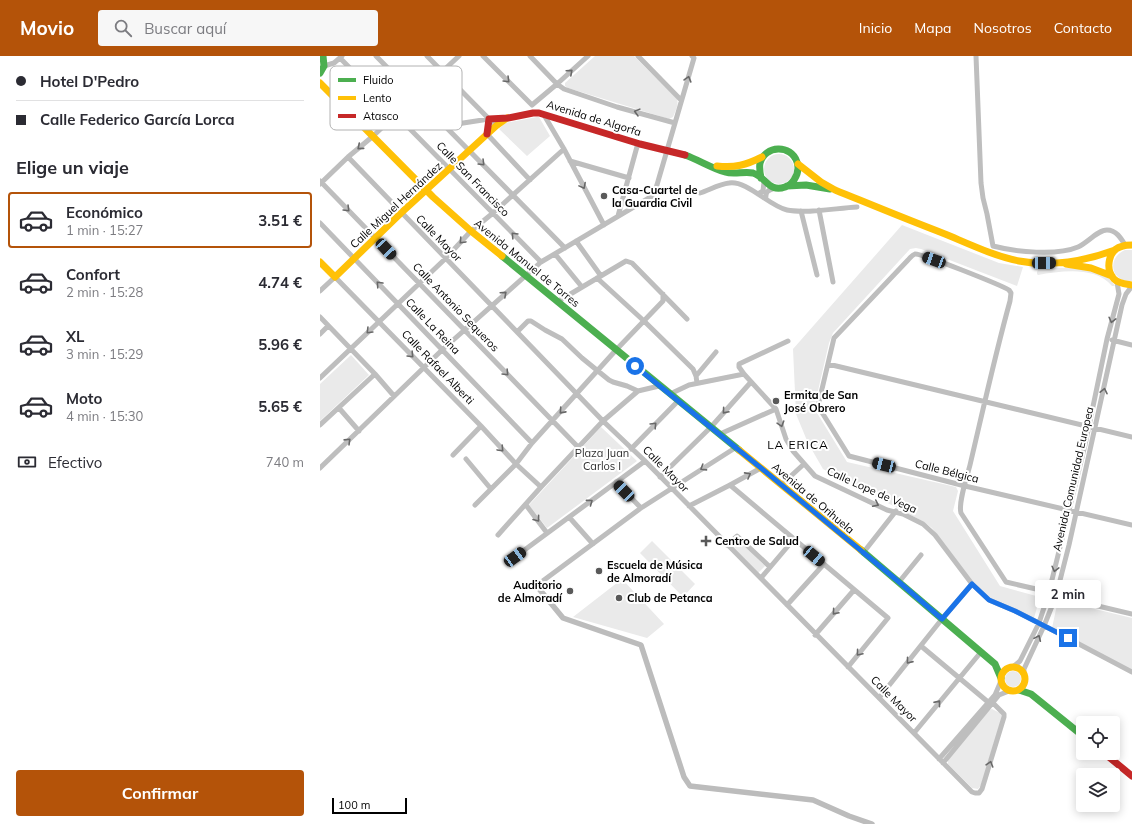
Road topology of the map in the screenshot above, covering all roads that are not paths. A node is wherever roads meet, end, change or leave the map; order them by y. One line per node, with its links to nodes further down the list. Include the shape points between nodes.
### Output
1 (323, 56): 12 (main road)
2 (376, 56): 14 (street)
3 (427, 56): 15 (street)
4 (459, 56): 16 (street)
5 (482, 56): 23 (street, one-way to 23)
6 (588, 56): 19 (street, one-way to 6)
7 (638, 56): 22 (street)
8 (976, 56): 70 (street, via 981,183 993,246 1040,252 1066,250 1081,246 1105,230 1116,233)
9 (341, 57): 12 (street, via 334,63); 13 (street, Calle San Francisco)
10 (533, 57): 19 (street)
11 (693, 57): 22 (street, one-way to 11)
12 (324, 66): 17 (main road)
13 (350, 66)
14 (386, 66)
15 (437, 66)
16 (448, 66)
17 (320, 73)
18 (320, 83): 21 (main road, Avenida Manuel de Torres)
19 (557, 84): 23 (street); 29 (street, one-way to 19, via 564,89)
20 (462, 91): 27 (street)
21 (330, 93)
22 (681, 100): 29 (street)
23 (532, 105): 24 (street)
24 (534, 113): 25 (main road, Avenida de Algorfa); 26 (main road, Avenida de Algorfa)
25 (544, 115): 37 (main road, Avenida de Algorfa); 38 (street)
26 (508, 118): 27 (main road, Avenida de Algorfa); 30 (main road, Calle Miguel Hernández)
27 (489, 119): 28 (street, Avenida de Algorfa); 30 (street); 35 (main road)
28 (462, 123)
29 (675, 123): 40 (street)
30 (496, 126): 35 (main road, Calle Miguel Hernández)
31 (365, 130): 36 (main road, Avenida Manuel de Torres)
32 (379, 130): 36 (street)
33 (411, 130): 46 (street, Calle San Francisco)
34 (448, 130): 39 (street)
35 (487, 134): 39 (main road, Calle Miguel Hernández); 48 (street)
36 (372, 137): 42 (street, one-way to 42); 53 (main road, Avenida Manuel de Torres)
37 (638, 143): 40 (main road, Avenida de Algorfa); 47 (street)
38 (564, 149): 43 (street); 48 (street)
39 (469, 151): 46 (main road, Calle Miguel Hernández); 57 (street, one-way to 57)
40 (667, 151): 45 (main road, Avenida de Algorfa); 64 (street, via 654,195)
41 (763, 156): 44 (main road, via 772,150 783,149 794,156); 45 (main road, Avenida de Algorfa, via 738,167); 49 (main road, via 759,169)
42 (348, 157): 50 (street); 62 (street, Calle Mayor)
43 (570, 161): 47 (street); 66 (street, one-way to 66)
44 (798, 164): 51 (main road, via 796,177); 54 (main road, via 820,182)
45 (711, 165): 49 (main road, Avenida de Algorfa, via 726,172 749,172)
46 (449, 169): 53 (main road, Calle Miguel Hernández); 63 (street, Calle San Francisco)
47 (629, 178): 64 (street)
48 (530, 180): 57 (street)
49 (763, 180): 52 (main road); 56 (street, via 763,191)
50 (321, 183): 68 (street, Calle Antonio Sequeros, one-way to 68)
51 (787, 186): 52 (main road); 54 (main road, via 806,185)
52 (775, 188): 58 (street, via 766,193)
53 (426, 190): 62 (main road, Calle Miguel Hernández); 67 (main road, Avenida Manuel de Torres)
54 (835, 190): 78 (main road, via 1007,258)
55 (700, 194): 56 (street, via 728,183 743,186)
56 (758, 194): 58 (street)
57 (513, 195): 63 (street); 71 (street)
58 (766, 199): 61 (street, via 782,208)
59 (857, 207): 60 (street)
60 (819, 210): 61 (street); 84 (street)
61 (801, 211): 79 (street)
62 (401, 213): 68 (main road, Calle Miguel Hernández); 75 (street, Calle Mayor)
63 (493, 213): 67 (street); 77 (street, Calle San Francisco, one-way to 63)
64 (618, 216): 66 (street)
65 (320, 223): 74 (street, Calle La Reina)
66 (604, 225): 69 (street)
67 (471, 231): 75 (street, one-way to 75); 80 (main road, Avenida Manuel de Torres)
68 (376, 238): 74 (main road, Calle Miguel Hernández); 86 (street, Calle Antonio Sequeros)
69 (576, 241): 71 (street); 83 (street)
70 (1128, 245): 72 (main road)
71 (565, 248): 73 (street)
72 (1116, 250): 78 (main road, via 1085,259); 81 (main road, via 1110,257 1108,267)
73 (555, 254): 77 (street); 87 (street)
74 (355, 258): 82 (main road, Calle Miguel Hernández); 92 (street, Calle La Reina, one-way to 74)
75 (445, 259): 86 (street); 93 (street, Calle Mayor)
76 (320, 262): 82 (main road, Calle Rafael Alberti)
77 (541, 262): 80 (street)
78 (1056, 263): 81 (main road, via 1091,268)
79 (817, 275)
80 (525, 276): 91 (main road, Avenida Manuel de Torres); 93 (street, one-way to 80)
81 (1112, 276): 85 (main road)
82 (335, 277): 89 (street, Calle Miguel Hernández); 97 (street, Calle Rafael Alberti)
83 (599, 277): 87 (street); 90 (street, via 626,261 632,263); 96 (street)
84 (834, 282)
85 (1117, 282): 88 (main road); 102 (street, Avenida Comunidad Europea, one-way to 102, via 1119,294)
86 (418, 283): 92 (street); 99 (street, Calle Antonio Sequeros)
87 (582, 287): 91 (street)
88 (1131, 289): 104 (street, Avenida Comunidad Europea, via 1122,305)
89 (320, 291)
90 (663, 294): 95 (street); 96 (street, via 663,301)
91 (558, 302): 108 (main road, Avenida Manuel de Torres)
92 (397, 304): 97 (street); 107 (street, Calle La Reina)
93 (491, 306): 99 (street); 100 (street, Calle Mayor)
94 (320, 317): 98 (street)
95 (687, 319)
96 (644, 321): 108 (street); 115 (street, via 693,369)
97 (378, 322): 106 (street, one-way to 106); 111 (street, Calle Rafael Alberti, one-way to 111)
98 (328, 326): 101 (street); 106 (street)
99 (465, 330): 107 (street); 128 (street, Calle Antonio Sequeros, one-way to 128)
100 (517, 332): 112 (street, via 531,321 562,339); 121 (street, Calle Mayor)
101 (320, 334)
102 (1107, 339): 104 (street); 132 (street, Avenida Comunidad Europea)
103 (788, 341): 114 (street, via 739,364)
104 (1114, 341): 105 (street); 134 (street, Avenida Comunidad Europea, one-way to 104)
105 (1132, 345)
106 (351, 349): 113 (street); 116 (street)
107 (442, 350): 111 (street); 138 (street, Calle La Reina)
108 (616, 350): 112 (street); 119 (main road, Avenida de Orihuela)
109 (716, 352): 115 (street)
110 (828, 364): 125 (street); 125 (street, Calle Bélgica, via 834,338 916,254 1006,288 1011,293); 153 (street, Calle Bélgica, via 818,406 849,456)
111 (423, 368): 123 (street); 131 (street, Calle Rafael Alberti)
112 (598, 371): 120 (street, via 613,382); 121 (street)
113 (375, 374): 123 (street); 126 (street)
114 (744, 374): 117 (street, Calle Lope de Vega); 118 (street)
115 (696, 376): 118 (street)
116 (320, 378)
117 (751, 382): 127 (street, Calle Lope de Vega); 133 (street, one-way to 133)
118 (697, 384): 122 (street)
119 (660, 386): 120 (street); 122 (main road, Avenida de Orihuela)
120 (638, 391): 129 (street)
121 (577, 394): 128 (street, one-way to 128); 129 (street, Calle Mayor)
122 (670, 394): 124 (main road, Avenida de Orihuela)
123 (394, 396): 135 (street)
124 (678, 401): 133 (main road, Avenida de Orihuela); 141 (street, one-way to 124)
125 (985, 402): 132 (street); 153 (street)
126 (339, 408): 130 (street); 135 (street)
127 (776, 409): 136 (street); 146 (street, Calle Lope de Vega, one-way to 146, via 786,439)
128 (553, 421): 138 (street); 139 (street, Calle Antonio Sequeros)
129 (602, 421): 139 (street); 141 (street, Calle Mayor)
130 (320, 425)
131 (481, 426): 142 (street); 145 (street, Calle Rafael Alberti, one-way to 145)
132 (1089, 426): 134 (street); 161 (street, Avenida Comunidad Europea)
133 (711, 428): 136 (main road, Avenida de Orihuela); 149 (street)
134 (1096, 428): 137 (street); 163 (street, Avenida Comunidad Europea)
135 (358, 431): 147 (street, one-way to 135)
136 (720, 434): 140 (main road, Avenida de Orihuela)
137 (1132, 437)
138 (532, 443): 145 (street)
139 (578, 447): 154 (street)
140 (735, 448): 148 (main road, Avenida de Orihuela); 156 (street, one-way to 156)
141 (631, 449): 144 (street, Calle Mayor)
142 (453, 455)
143 (466, 459): 155 (street)
144 (645, 461): 149 (street, Calle Mayor); 150 (street)
145 (516, 464): 154 (street, Calle Rafael Alberti); 155 (street)
146 (804, 464): 152 (street); 162 (street, Calle Lope de Vega, one-way to 162, via 815,476 886,510)
147 (320, 468)
148 (761, 468): 151 (street, one-way to 148); 152 (main road, Avenida de Orihuela)
149 (660, 477): 156 (street, Calle Mayor)
150 (616, 482): 160 (street); 164 (street, one-way to 150)
151 (730, 485): 159 (street); 168 (street)
152 (781, 485): 171 (main road, Avenida de Orihuela)
153 (965, 486): 161 (street, Calle Bélgica); 181 (street, via 961,513 1006,582)
154 (541, 487): 158 (street)
155 (491, 488): 157 (street)
156 (672, 488): 159 (street, Calle Mayor); 160 (street)
157 (475, 505)
158 (526, 505): 166 (street, one-way to 166); 167 (street)
159 (689, 506): 170 (street, Calle Mayor)
160 (641, 508): 169 (street)
161 (1069, 510): 163 (street, Calle Bélgica); 181 (street, Avenida Comunidad Europea, one-way to 181)
162 (896, 512): 171 (street); 178 (street, Calle Lope de Vega, via 923,524)
163 (1076, 512): 165 (street, Calle Bélgica); 182 (street, Avenida Comunidad Europea)
164 (569, 517): 166 (street); 169 (street)
165 (1132, 525)
166 (548, 533): 173 (street)
167 (498, 535)
168 (794, 539): 174 (street); 175 (street)
169 (593, 544): 179 (street)
170 (727, 545): 175 (street, via 737,536); 176 (street, Calle Mayor)
171 (863, 553): 177 (main road, Avenida de Orihuela)
172 (921, 555): 177 (street)
173 (515, 557)
174 (824, 564): 180 (street); 183 (street)
175 (770, 567): 176 (street)
176 (761, 578): 183 (street, Calle Mayor)
177 (899, 582): 185 (main road, Avenida de Orihuela)
178 (972, 584): 185 (street); 186 (street, Calle Lope de Vega, via 989,600)
179 (536, 586)
180 (854, 590): 187 (street, one-way to 187); 191 (street, one-way to 191, via 888,618)
181 (1049, 592): 182 (street); 186 (street, Avenida Comunidad Europea)
182 (1056, 596): 184 (street); 186 (street, Avenida Comunidad Europea)
183 (787, 605): 187 (street, Calle Mayor)
184 (1132, 614)
185 (942, 619): 188 (street); 189 (main road, Avenida de Orihuela)
186 (1042, 624): 192 (street, Avenida Comunidad Europea, via 1020,661); 193 (street, Calle Lope de Vega); 194 (street, Avenida Comunidad Europea, one-way to 186)
187 (815, 635): 191 (street, Calle Mayor)
188 (921, 646): 195 (street); 201 (street, one-way to 201)
189 (981, 652): 190 (main road, Avenida de Orihuela); 195 (street)
190 (995, 664): 192 (main road, Avenida de Orihuela); 196 (main road, Avenida de Orihuela)
191 (848, 667): 201 (street, Calle Mayor)
192 (1010, 668): 194 (main road, via 1019,669); 196 (main road, via 1003,672)
193 (1132, 672)
194 (1024, 674): 197 (main road)
195 (959, 678): 202 (street); 204 (street, one-way to 195)
196 (1001, 680): 199 (main road, via 1005,689); 202 (street)
197 (1025, 683): 198 (main road); 200 (main road)
198 (1019, 690): 199 (main road); 200 (main road)
199 (1009, 691): 202 (street)
200 (1031, 694): 203 (main road)
201 (879, 698): 204 (street, Calle Mayor)
202 (990, 702): 206 (street); 206 (street, Calle Mayor, one-way to 202, via 972,792 979,793 1004,717 1004,714)
203 (1076, 730)
204 (914, 733): 206 (street, Calle Mayor)
205 (1113, 760): 207 (main road)
206 (941, 761)
207 (1131, 774)

